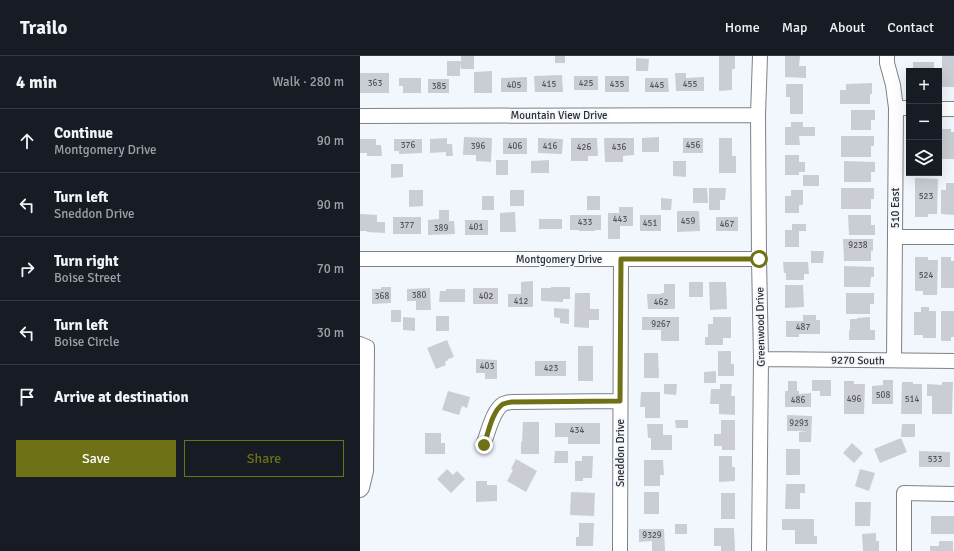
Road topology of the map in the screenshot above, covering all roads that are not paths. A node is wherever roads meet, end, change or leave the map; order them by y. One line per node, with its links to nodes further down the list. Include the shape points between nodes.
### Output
1 (760, 56): 6 (street, Greenwood Drive)
2 (887, 56): 3 (street, 510 East, via 893,85)
3 (902, 108): 8 (street, 510 East)
4 (942, 108): 5 (street)
5 (954, 109)
6 (758, 115): 7 (street, Mountain View Drive); 12 (street, Greenwood Drive)
7 (360, 116)
8 (895, 237): 9 (street); 15 (street, 510 East)
9 (954, 237)
10 (360, 259): 11 (street, Montgomery Drive)
11 (621, 259): 12 (street, Montgomery Drive); 17 (street, Sneddon Drive)
12 (759, 259): 14 (street, Greenwood Drive)
13 (360, 344): 19 (street, via 367,347 367,355 366,470)
14 (761, 359): 15 (street, 9270 South); 22 (street, Greenwood Drive)
15 (894, 360): 16 (street, 9270 South)
16 (954, 361)
17 (620, 401): 18 (street, via 504,404 493,419); 21 (street, Sneddon Drive)
18 (484, 445)
19 (360, 490)
20 (954, 494): 23 (street, via 904,493)
21 (620, 551)
22 (759, 551)
23 (904, 551)

